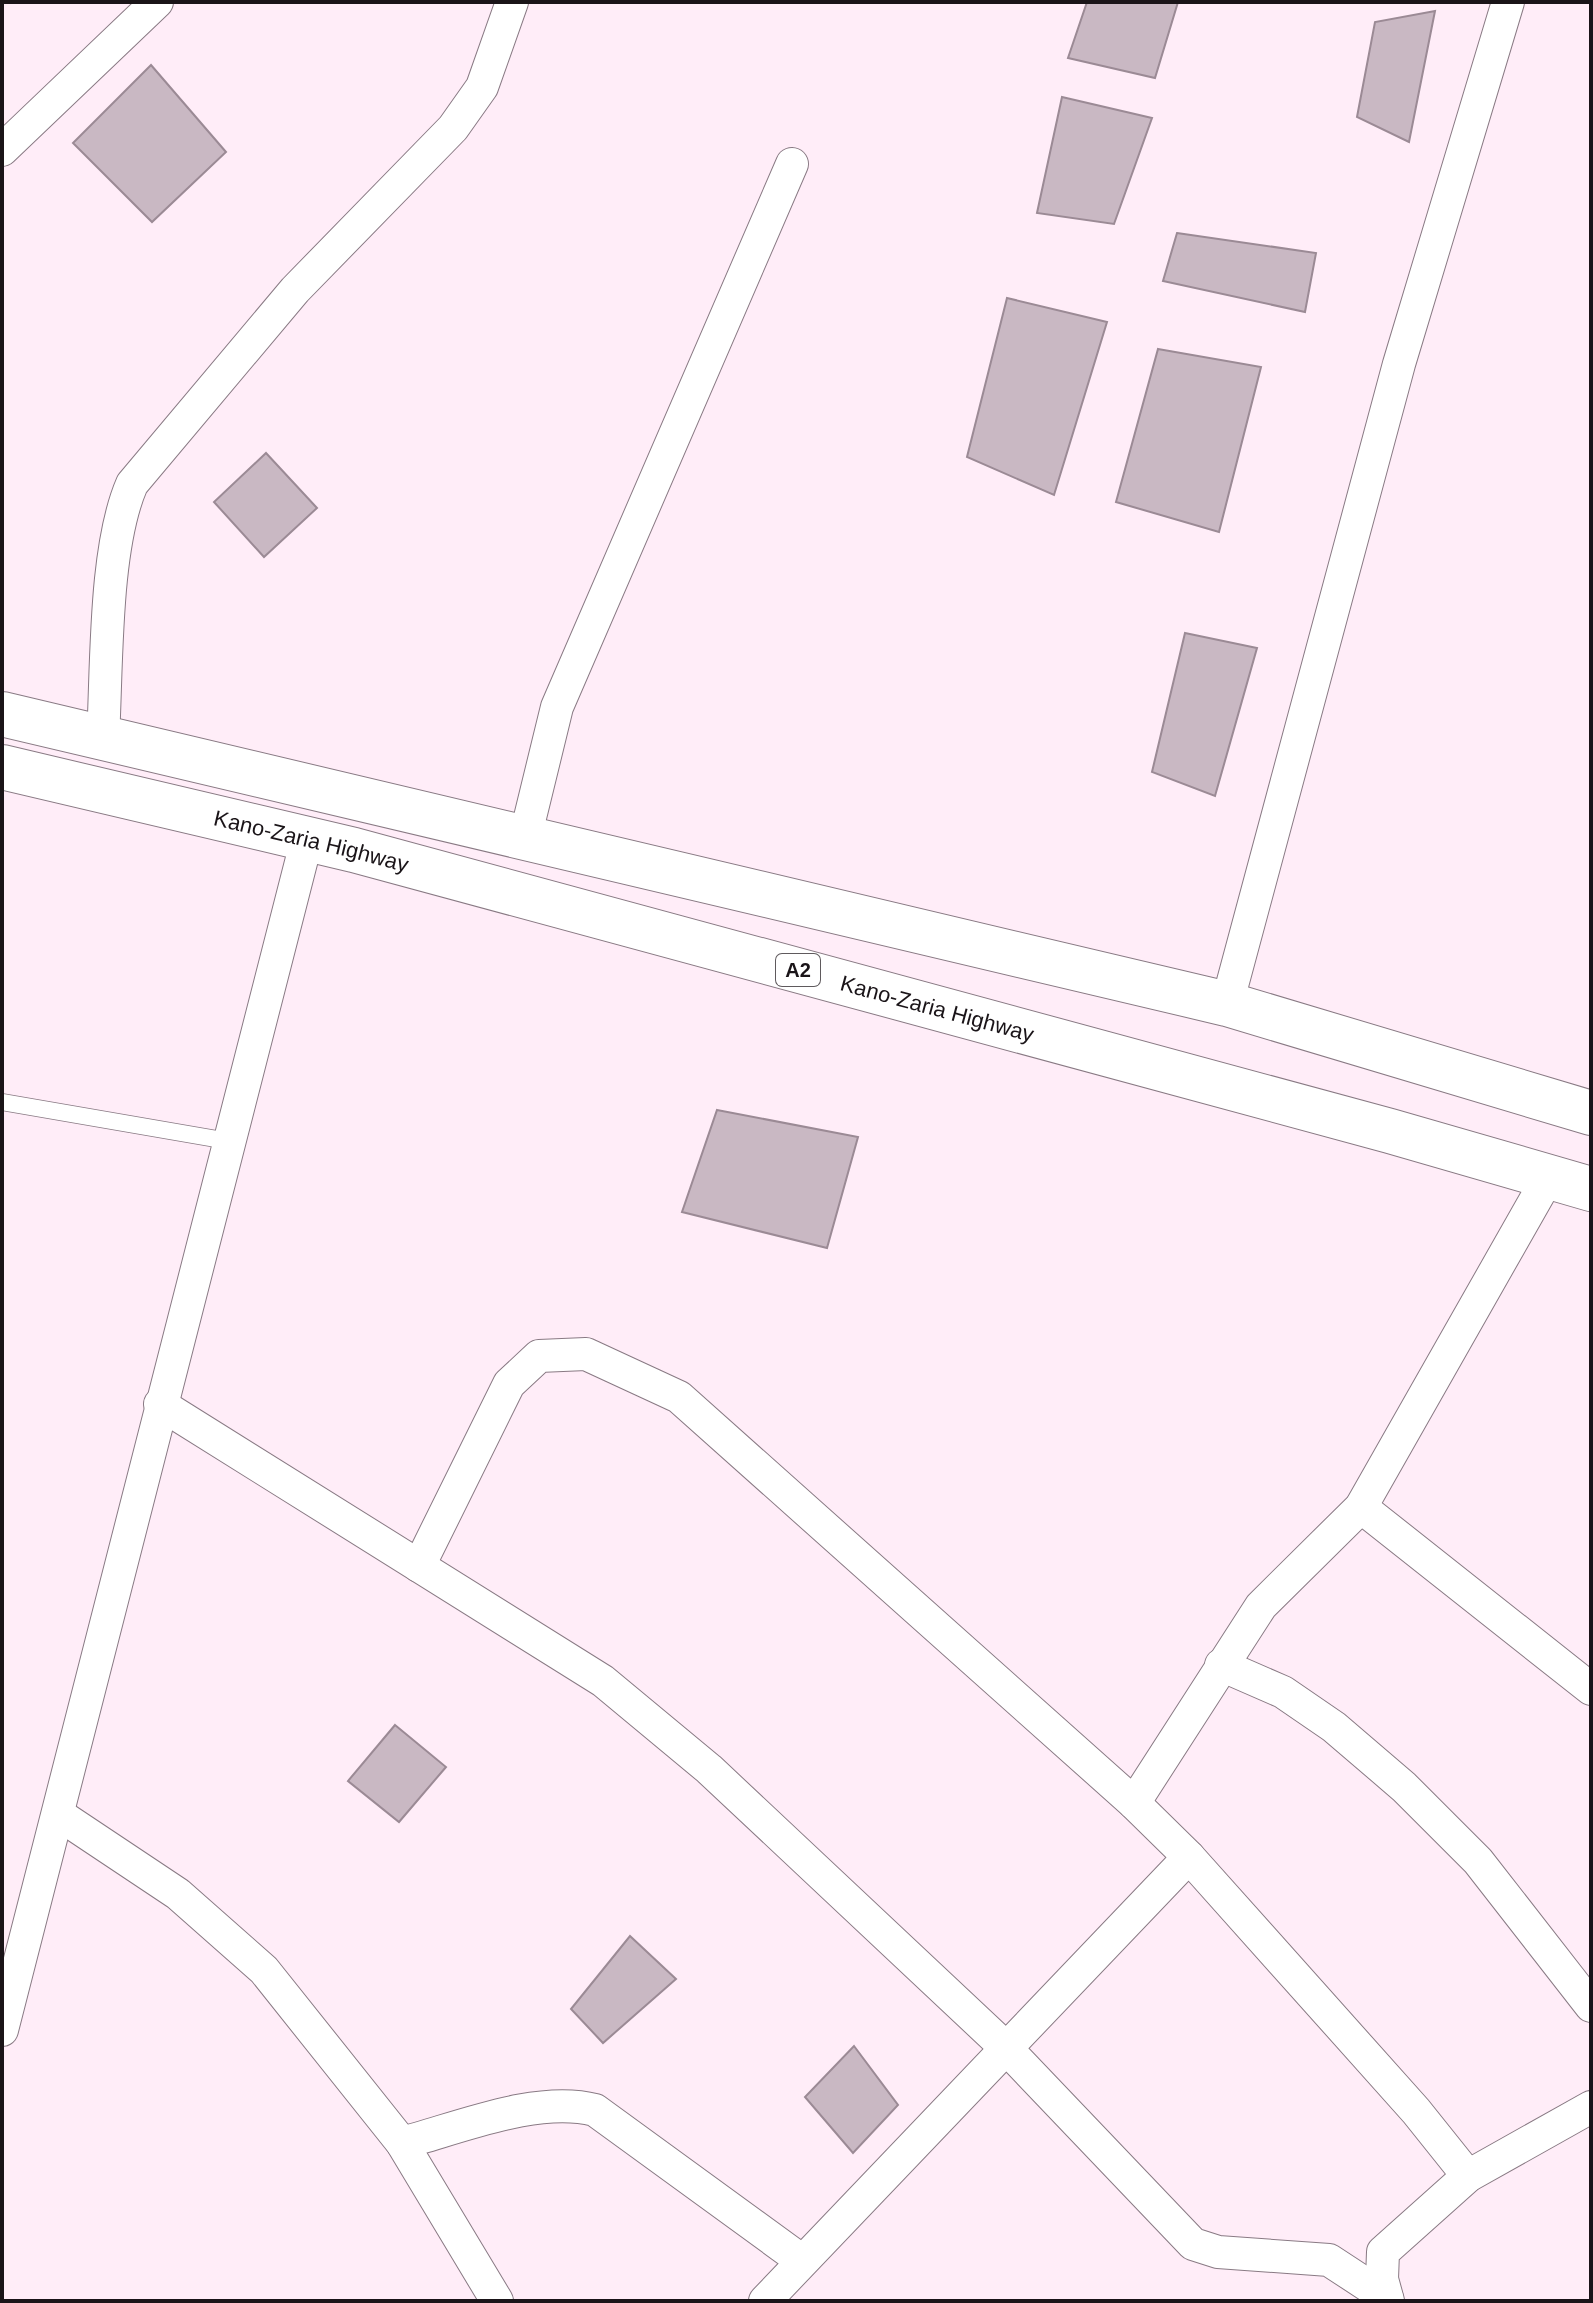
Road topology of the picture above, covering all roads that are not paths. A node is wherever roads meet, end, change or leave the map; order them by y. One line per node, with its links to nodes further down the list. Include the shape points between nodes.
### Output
1 (157, 2): 4 (street)
2 (1508, 2): 11 (street, via 1399,364)
3 (510, 3): 7 (street, via 482,87 453,128 295,290 132,484 120,510)
4 (2, 150)
5 (792, 164): 9 (street, via 557,707)
6 (2, 714): 7 (highway)
7 (103, 738): 9 (highway)
8 (2, 767): 10 (highway, Kano-Zaria Highway / A2)
9 (525, 838): 11 (highway)
10 (307, 839): 14 (street); 15 (highway, Kano-Zaria Highway / A2)
11 (1227, 1004): 13 (highway)
12 (2, 1102): 14 (lane)
13 (1591, 1113)
14 (228, 1141): 17 (street)
15 (1549, 1176): 16 (highway, Kano-Zaria Highway / A2); 18 (street)
16 (1591, 1189)
17 (160, 1404): 19 (street); 23 (street)
18 (1361, 1507): 20 (street, via 1261,1606); 21 (street)
19 (419, 1566): 22 (street, via 509,1384 539,1356 586,1354 679,1397); 27 (street, via 603,1681 709,1769)
20 (1221, 1665): 22 (street); 25 (street, via 1283,1692 1404,1787 1478,1861)
21 (1591, 1689)
22 (1134, 1803): 24 (street)
23 (58, 1814): 26 (street); 29 (street, via 178,1894 264,1970)
24 (1189, 1857): 27 (street); 30 (street)
25 (1591, 2006)
26 (2, 2030)
27 (1005, 2047): 31 (street); 32 (street, via 1193,2244 1218,2252 1329,2260)
28 (1591, 2107): 30 (street)
29 (402, 2143): 31 (street, via 568,2103 595,2110); 33 (street)
30 (1468, 2176): 32 (street, via 1383,2252)
31 (801, 2260): 34 (street)
32 (1387, 2300)
33 (497, 2301)
34 (765, 2301)

